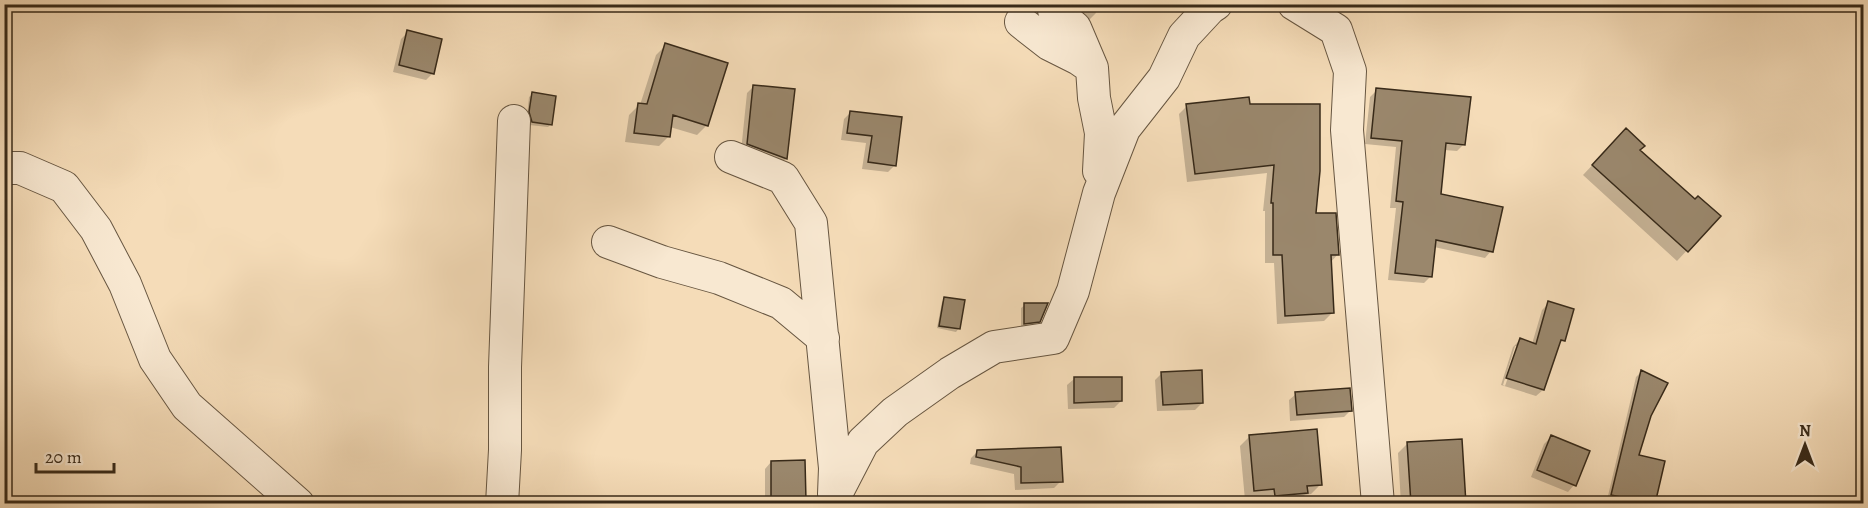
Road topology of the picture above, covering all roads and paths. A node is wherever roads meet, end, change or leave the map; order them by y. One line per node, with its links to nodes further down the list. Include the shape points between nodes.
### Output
1 (1053, 4): 5 (street, via 1054,10 1076,28)
2 (1216, 4): 9 (street, via 1184,36 1164,78 1124,129)
3 (1294, 4): 15 (street, via 1336,30 1350,71 1347,130)
4 (1021, 22): 5 (street, via 1049,44)
5 (1092, 68): 9 (street, via 1101,133)
6 (514, 121): 14 (street)
7 (731, 157): 11 (street, via 783,178 811,223)
8 (4, 168): 13 (street, via 20,168 64,188 96,229 125,284 155,359 187,406)
9 (1099, 193): 12 (street, via 1073,291 1053,339 994,347 895,412 863,442)
10 (608, 242): 11 (street, via 781,303)
11 (823, 338): 12 (street, via 835,468)
12 (834, 501)
13 (298, 504)
14 (502, 504)
15 (1378, 504)

